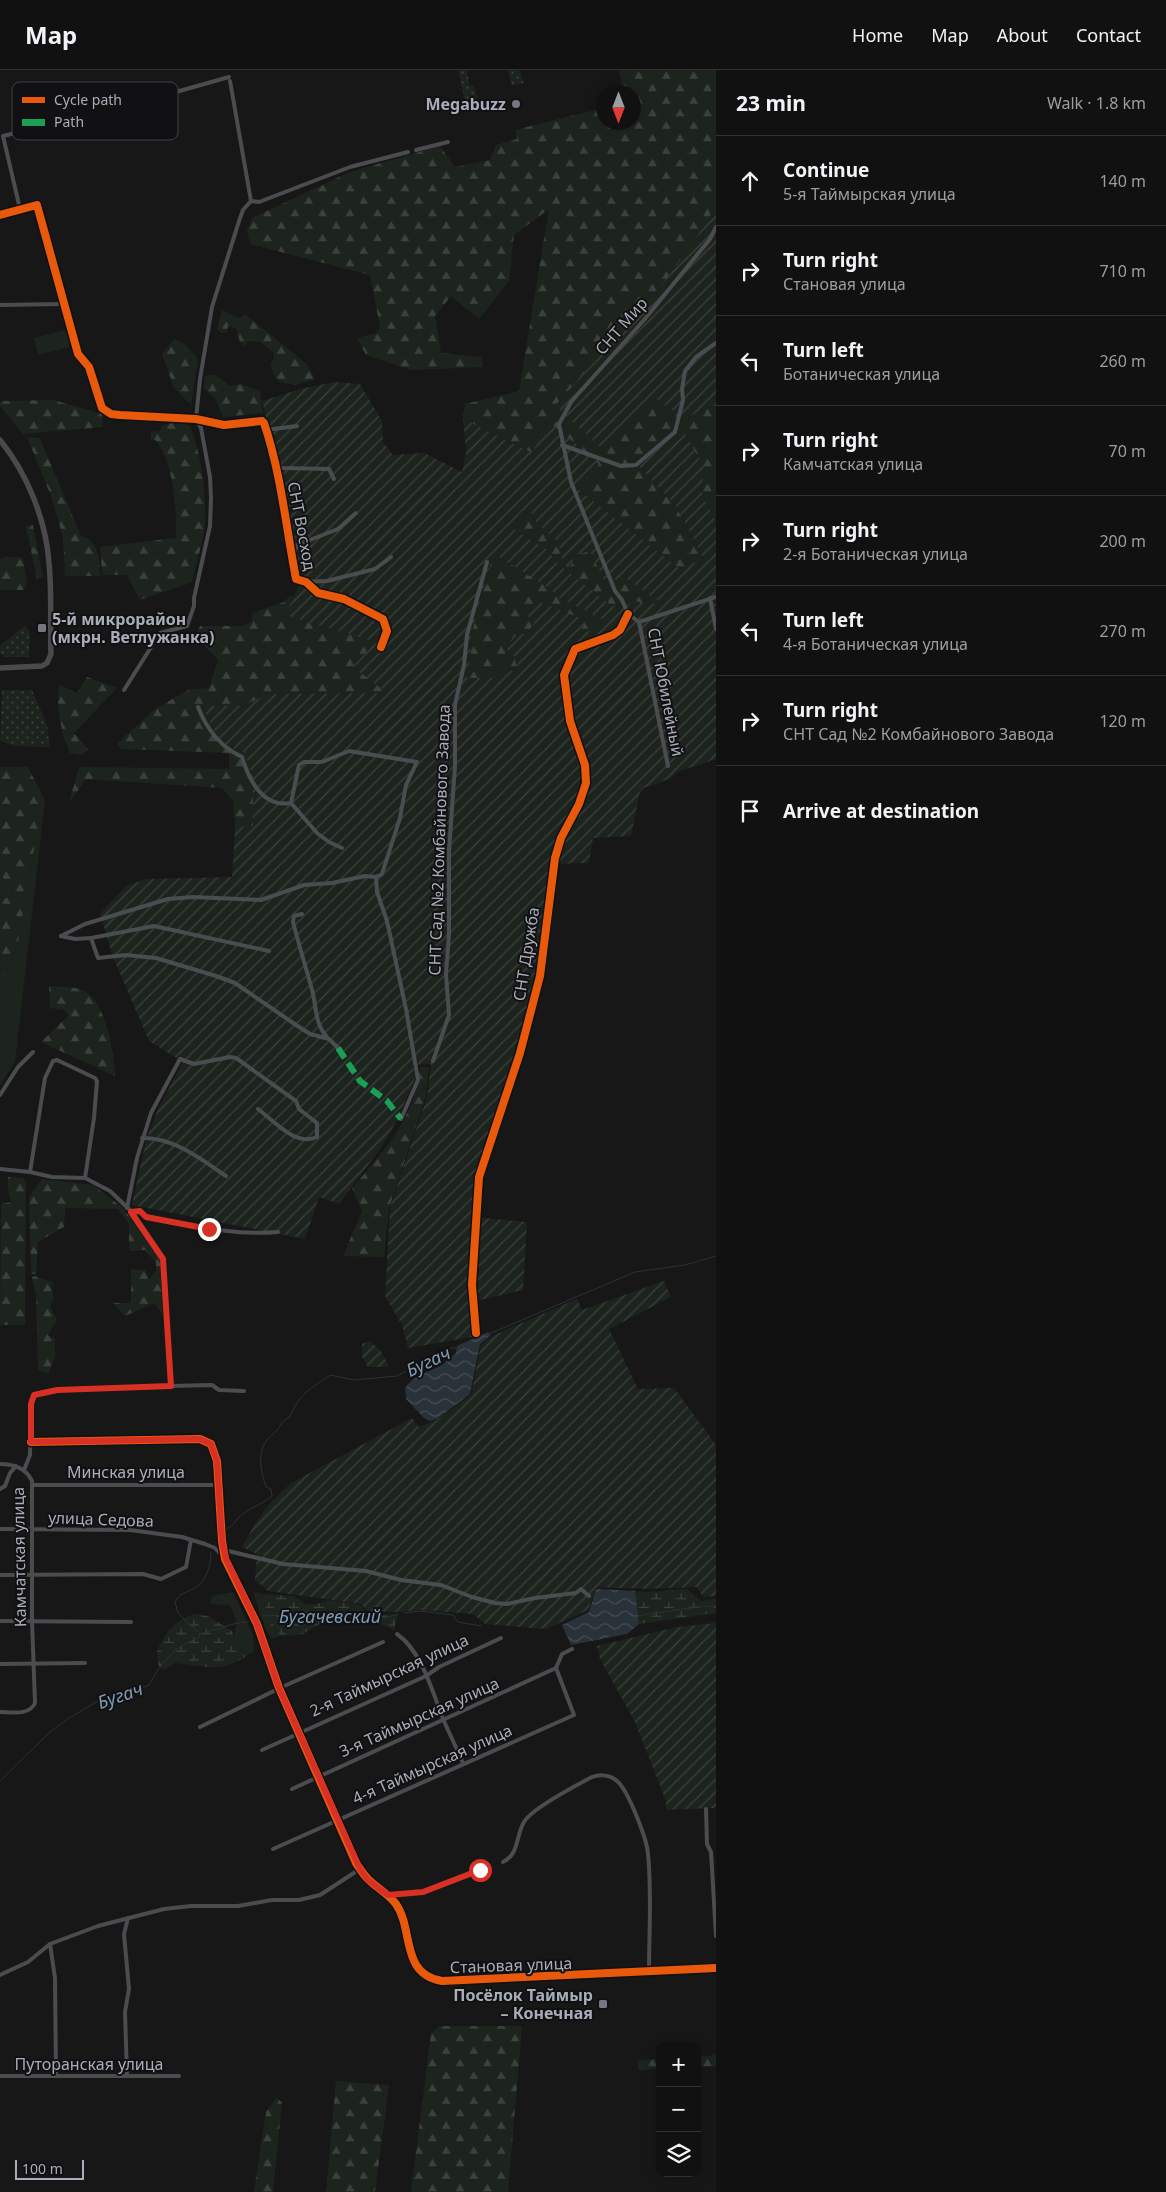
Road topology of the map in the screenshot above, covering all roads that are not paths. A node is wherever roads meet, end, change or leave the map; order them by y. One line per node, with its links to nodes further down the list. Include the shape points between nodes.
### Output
1 (178, 92): 6 (street, via 230,79)
2 (12, 134): 7 (street, via 3,136)
3 (448, 142): 4 (street)
4 (416, 150)
5 (408, 152): 6 (street, via 350,167 260,202)
6 (251, 201): 13 (street, via 240,218 212,307)
7 (20, 209): 8 (street); 10 (street, via 37,204)
8 (0, 215)
9 (716, 227): 17 (street, СНТ Мир, via 650,313 571,402 559,424)
10 (64, 304): 11 (street); 13 (street, via 78,354 89,367 105,412)
11 (0, 305)
12 (716, 344): 17 (street, via 696,357 685,371 683,400 675,432 636,465 621,466)
13 (196, 419): 15 (street, СНТ Восход, via 224,425 256,421 264,423); 32 (street, via 202,428 211,498 210,526 194,606 187,626 160,633)
14 (296, 426): 15 (street)
15 (266, 430): 18 (street, СНТ Восход)
16 (0, 440): 31 (street, via 18,464 28,486 46,545 51,654 42,666)
17 (562, 445): 27 (street, СНТ Мир, via 583,515)
18 (277, 463): 19 (street, СНТ Восход, via 282,468 330,469); 22 (street, СНТ Восход)
19 (334, 479)
20 (356, 513): 22 (street, СНТ Восход, via 338,530 297,545)
21 (391, 557): 24 (street, СНТ Восход, via 375,569 327,581)
22 (292, 558): 24 (street, СНТ Восход, via 296,579)
23 (487, 562): 44 (street, СНТ Сад №2 Комбайнового Завода, via 467,636 455,705 446,974 448,1015)
24 (306, 582): 30 (street, СНТ Восход, via 318,593 344,599 383,619 387,631)
25 (716, 597): 26 (street, СНТ Юбилейный)
26 (710, 598): 28 (street, СНТ Юбилейный); 29 (street)
27 (628, 614): 28 (street, СНТ Юбилейный); 56 (street, СНТ Дружба, via 620,630 613,635 575,649 564,675 570,721 585,765 586,783 555,858 540,976 520,1053 479,1178 472,1285)
28 (639, 622): 34 (street, СНТ Юбилейный)
29 (716, 629)
30 (381, 647)
31 (0, 668)
32 (124, 690)
33 (198, 707): 35 (street, via 204,722 227,750 242,757 248,775 263,796 275,803)
34 (668, 766)
35 (291, 803): 36 (street, via 317,834); 37 (street, СНТ Сад №2 Комбайнового Завода, via 299,765 304,762 322,762 349,751 418,762 406,785 400,818 382,874)
36 (342, 848)
37 (376, 877): 39 (street, via 304,885 261,900 168,899 85,924 61,936); 47 (street, via 406,1008 418,1080)
38 (302, 914): 41 (street, via 294,916 293,922 313,993 316,1018)
39 (91, 938): 40 (street, via 154,926); 41 (street, via 98,958 126,955 156,958 216,976 235,983 310,1034)
40 (269, 951)
41 (329, 1039): 42 (street)
42 (338, 1048)
43 (33, 1052): 45 (street, via 18,1067)
44 (433, 1061)
45 (0, 1095)
46 (258, 1109): 48 (street, via 299,1138 310,1140 317,1137 317,1123 299,1109 296,1101 236,1058 194,1064 180,1059 150,1113)
47 (401, 1119)
48 (142, 1138): 51 (street, via 157,1138 194,1155); 53 (street)
49 (0, 1169): 50 (street)
50 (30, 1172): 52 (street, via 52,1177); 52 (street, via 45,1078 53,1061 57,1060 97,1081)
51 (226, 1176)
52 (85, 1178): 53 (street, via 110,1192)
53 (127, 1208): 54 (street)
54 (131, 1212): 55 (street, via 140,1211 146,1217 209,1229); 57 (street, via 163,1259)
55 (278, 1232)
56 (476, 1333)
57 (171, 1386): 58 (street, via 212,1385 219,1390); 59 (street, Камчатская улица, via 57,1390 34,1395)
58 (244, 1390)
59 (31, 1442): 62 (street, Камчатская улица); 64 (street, Становая улица, via 200,1439 214,1449)
60 (0, 1464): 61 (street)
61 (16, 1466): 62 (street); 65 (street)
62 (24, 1470): 63 (street, Камчатская улица)
63 (32, 1485): 64 (street, Минская улица); 67 (street, Камчатская улица)
64 (219, 1486): 69 (street, Становая улица)
65 (0, 1489)
66 (0, 1529): 67 (street, улица Седова)
67 (32, 1529): 68 (street, улица Седова, via 130,1530); 74 (street, Камчатская улица)
68 (191, 1540): 70 (street, улица Седова); 74 (street, via 186,1567 160,1579 143,1574)
69 (222, 1541): 70 (street, via 222,1546); 71 (street, Становая улица)
70 (215, 1548): 72 (street, улица Седова)
71 (224, 1550): 72 (street, Становая улица); 75 (street, via 283,1564 366,1571 441,1585 472,1598 495,1603 576,1593 581,1589)
72 (226, 1559): 88 (street, Становая улица, via 257,1624)
73 (0, 1575): 74 (street)
74 (32, 1575): 77 (street, Камчатская улица)
75 (589, 1596)
76 (0, 1621): 77 (street)
77 (32, 1622): 78 (street); 85 (street, Камчатская улица)
78 (131, 1622)
79 (397, 1634): 87 (street, via 413,1650)
80 (501, 1638): 87 (street, 2-я Таймырская улица, via 438,1667)
81 (383, 1642): 88 (street)
82 (572, 1649): 86 (street, via 562,1654)
83 (85, 1663): 85 (street)
84 (0, 1664): 85 (street)
85 (34, 1664): 89 (street, Камчатская улица, via 35,1703 28,1711)
86 (556, 1668): 90 (street, 3-я Таймырская улица); 94 (street, 4-я Таймырская улица, via 574,1715 479,1759)
87 (426, 1676): 90 (street); 92 (street, 2-я Таймырская улица)
88 (279, 1688): 91 (street); 92 (street, Становая улица)
89 (0, 1712)
90 (444, 1720): 94 (street); 95 (street, 3-я Таймырская улица)
91 (200, 1727)
92 (298, 1732): 93 (street, 2-я Таймырская улица); 95 (street, Становая улица)
93 (262, 1750)
94 (463, 1763): 98 (street, 4-я Таймырская улица)
95 (318, 1776): 96 (street, 3-я Таймырская улица); 98 (street, Становая улица)
96 (292, 1789)
97 (706, 1809): 105 (street)
98 (337, 1820): 99 (street, 4-я Таймырская улица); 101 (street, Становая улица)
99 (273, 1849)
100 (503, 1862): 108 (street, via 513,1854 524,1820 544,1805 592,1776 615,1779 635,1811 648,1852)
101 (360, 1869): 103 (street, Становая улица, via 368,1880); 104 (street, via 320,1895 299,1900 272,1900 238,1906 191,1906)
102 (480, 1870): 103 (street, via 423,1892)
103 (388, 1895): 108 (street, Становая улица, via 401,1913 414,1961 423,1973 434,1980)
104 (128, 1918): 106 (street); 112 (street, via 124,1934 129,1989)
105 (716, 1936)
106 (50, 1944): 109 (street, via 28,1962); 111 (street, via 55,1978)
107 (716, 1968): 108 (street, Становая улица)
108 (649, 1972)
109 (0, 1975)
110 (0, 2076): 111 (street, Путоранская улица)
111 (56, 2076): 112 (street, Путоранская улица)
112 (126, 2076): 113 (street, Путоранская улица)
113 (179, 2076)

